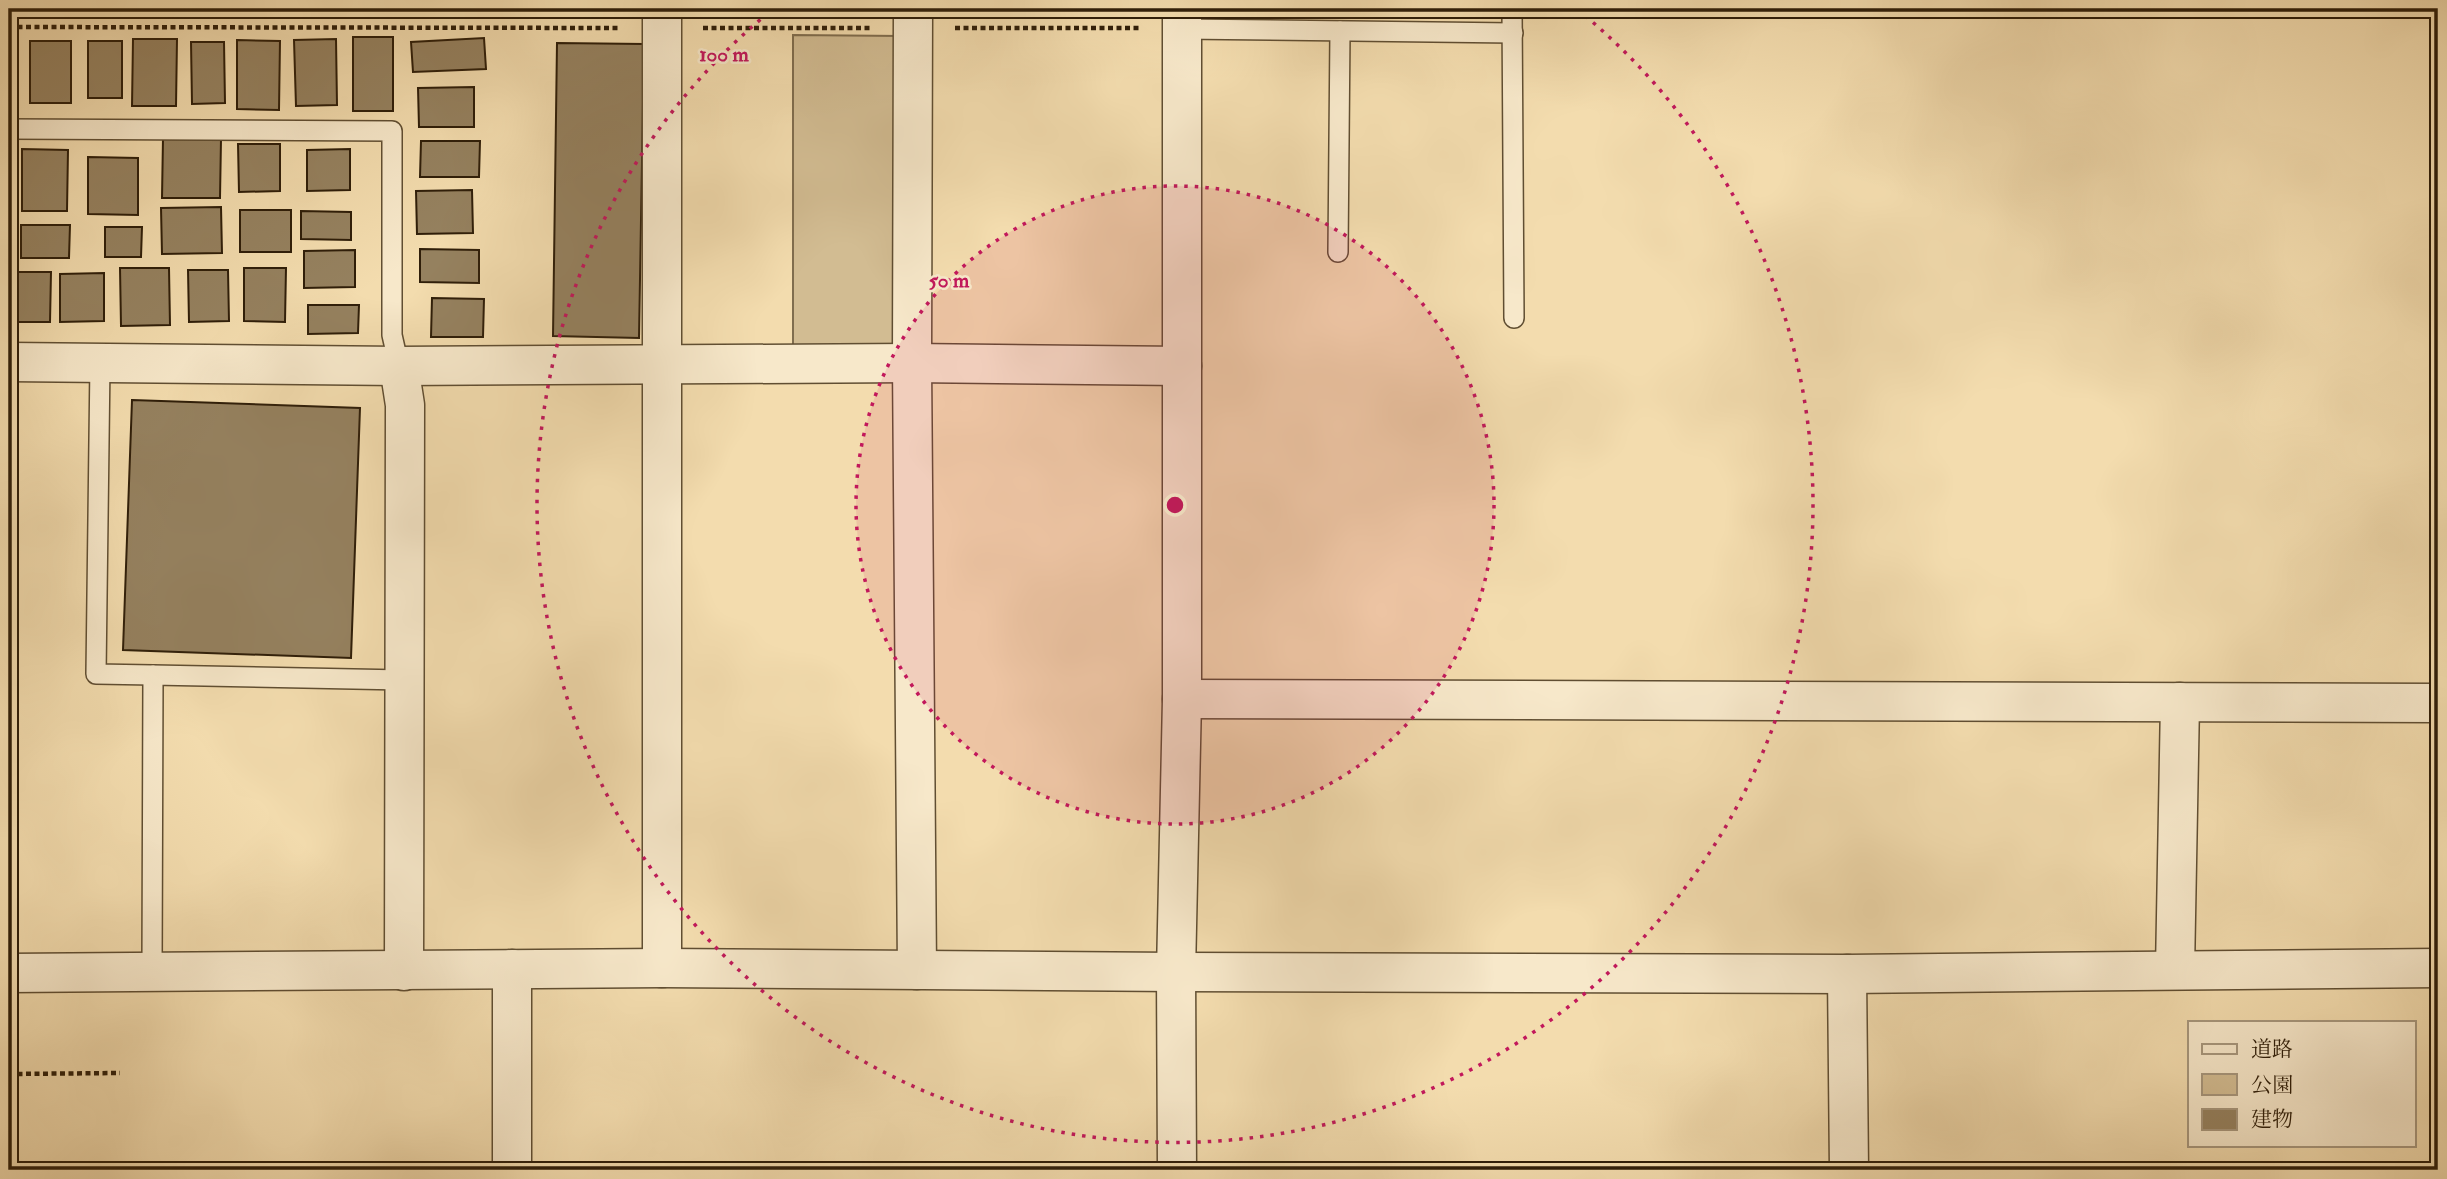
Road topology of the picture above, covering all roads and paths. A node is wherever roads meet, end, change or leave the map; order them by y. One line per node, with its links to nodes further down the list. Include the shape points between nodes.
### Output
1 (1512, 9): 7 (lane)
2 (662, 18): 3 (path); 5 (path); 15 (street)
3 (913, 18): 4 (path); 13 (street)
4 (1182, 19): 6 (lane); 16 (street)
5 (9, 27)
6 (1340, 31): 7 (lane); 9 (lane)
7 (1513, 33): 10 (lane)
8 (9, 129): 14 (lane, via 392,131 392,335)
9 (1338, 252)
10 (1514, 318)
11 (9, 362): 12 (street)
12 (100, 363): 14 (street); 17 (lane, via 96,674)
13 (912, 363): 15 (street); 16 (street); 25 (street)
14 (399, 366): 15 (street); 18 (street, via 405,405)
15 (661, 366): 22 (street)
16 (1182, 366): 19 (street)
17 (153, 675): 18 (lane); 28 (lane)
18 (403, 680): 27 (street)
19 (1182, 699): 20 (street); 29 (street)
20 (2180, 702): 21 (street); 26 (street)
21 (2438, 703)
22 (662, 968): 24 (street); 25 (street)
23 (2438, 968): 26 (street)
24 (512, 969): 27 (street); 34 (street)
25 (917, 970): 29 (street)
26 (2175, 970): 31 (street)
27 (404, 971): 28 (street)
28 (152, 972): 30 (street)
29 (1176, 972): 31 (street); 35 (street)
30 (9, 973)
31 (1847, 974): 36 (street)
32 (120, 1073): 33 (path)
33 (9, 1074)
34 (512, 1170)
35 (1177, 1170)
36 (1849, 1170)

